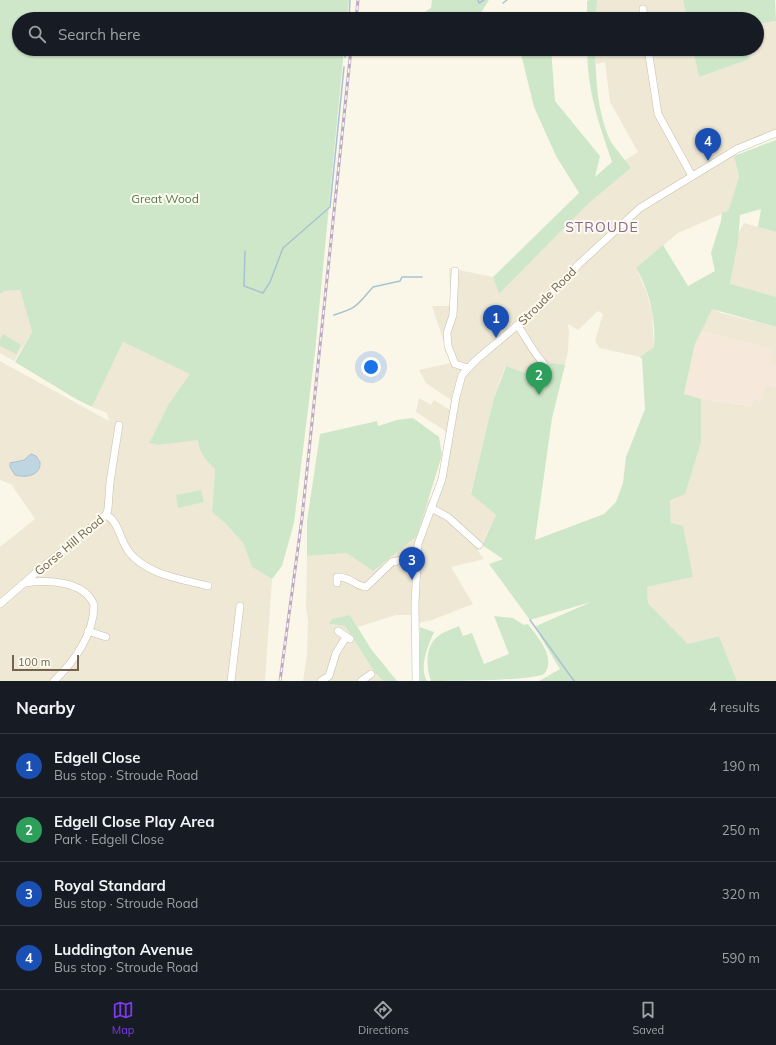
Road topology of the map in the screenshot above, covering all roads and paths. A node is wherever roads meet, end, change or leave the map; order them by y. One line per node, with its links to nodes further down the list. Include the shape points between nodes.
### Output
1 (643, 9): 2 (street)
2 (643, 12)
3 (649, 56): 5 (street, via 658,114)
4 (776, 133): 5 (street, Stroude Road, via 737,149)
5 (692, 176): 7 (street, Stroude Road, via 640,208 579,264)
6 (455, 271): 9 (street, via 453,315 447,334 453,362)
7 (518, 326): 8 (street, via 532,351); 10 (street, Stroude Road)
8 (544, 364)
9 (457, 366): 10 (street); 11 (street)
10 (468, 368): 11 (street, Stroude Road)
11 (462, 375): 13 (street, Stroude Road, via 442,479)
12 (118, 425): 14 (street, Gorse Hill Road)
13 (431, 508): 15 (street, via 448,518); 16 (street, Stroude Road, via 421,534)
14 (106, 515): 17 (street, Gorse Hill Road); 19 (street, via 112,519 127,550 139,561 167,575)
15 (479, 545)
16 (417, 560): 18 (street, via 392,562 366,587 347,578 336,577); 31 (street, Stroude Road)
17 (25, 583): 20 (street, Gorse Hill Road); 22 (street, via 53,582 71,586 86,594 94,605)
18 (336, 583)
19 (208, 586)
20 (0, 604)
21 (240, 606): 28 (street)
22 (88, 631): 24 (street); 27 (street, via 75,657)
23 (338, 631): 26 (street, via 348,638 336,653)
24 (106, 637)
25 (371, 674): 30 (street)
26 (332, 679): 29 (street)
27 (54, 681)
28 (231, 681)
29 (322, 681)
30 (361, 681)
31 (416, 681)

